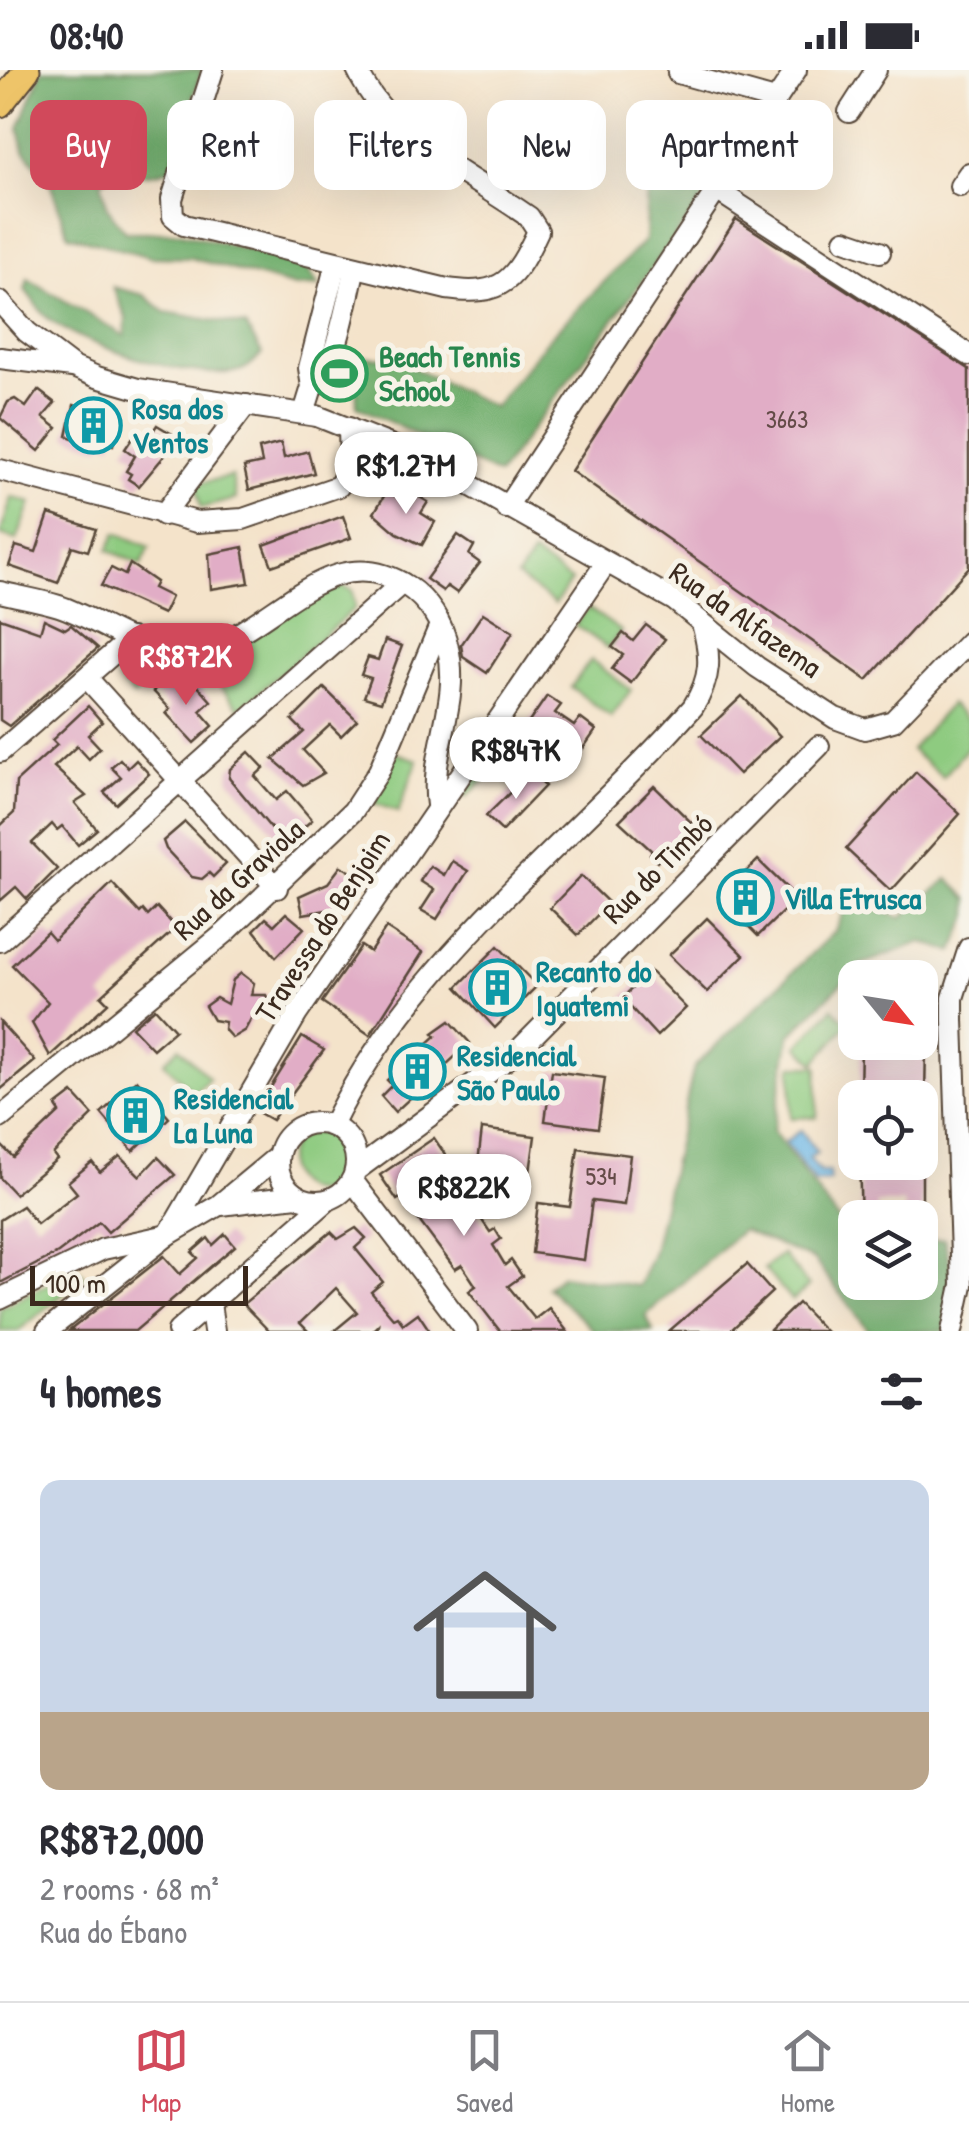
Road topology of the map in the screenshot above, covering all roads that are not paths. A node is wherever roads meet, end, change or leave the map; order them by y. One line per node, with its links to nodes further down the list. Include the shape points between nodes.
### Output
1 (27, 70): 8 (main road)
2 (213, 70): 14 (street, via 172,199 173,216 184,225)
3 (357, 70): 14 (street, via 392,120 529,217 538,231 512,276 479,294)
4 (796, 70): 7 (street)
5 (876, 70): 9 (street)
6 (678, 73): 7 (street)
7 (775, 100)
8 (0, 104)
9 (849, 112)
10 (714, 190): 26 (street)
11 (717, 190): 17 (street)
12 (846, 240): 13 (street)
13 (880, 252)
14 (345, 265): 22 (street, via 309,368 312,387)
15 (0, 302): 16 (street, Rua da Alfazema)
16 (26, 332): 18 (street); 19 (street, Rua da Alfazema)
17 (969, 355)
18 (0, 357): 19 (street, Rua da Alfazema)
19 (73, 368): 20 (street, Rua da Alfazema, via 138,390)
20 (217, 402): 21 (street, Rua da Alfazema); 23 (street)
21 (246, 405): 22 (street, Rua da Alfazema); 23 (street)
22 (304, 413): 24 (street, Rua da Alfazema)
23 (229, 424): 27 (street)
24 (349, 428): 26 (street, Rua da Alfazema, via 420,456); 27 (street, via 350,465 326,494 221,522)
25 (0, 470): 27 (street)
26 (506, 508): 28 (street, Rua da Alfazema)
27 (163, 515)
28 (606, 564): 31 (street, Rua da Alfazema); 40 (street, Travessa do Benjoim)
29 (402, 583): 32 (street); 33 (street, via 375,572 340,571 198,650); 39 (street)
30 (0, 592): 33 (street, via 57,605)
31 (702, 623): 35 (street, Rua da Alfazema, via 757,668 835,718 865,729 908,710); 45 (street, via 710,668 693,707 462,942 377,1048)
32 (440, 625): 40 (street, via 452,699 434,783); 41 (street, Rua da Graviola, via 379,770 353,811)
33 (131, 638): 36 (street)
34 (969, 642): 35 (street, Rua da Alfazema)
35 (961, 662)
36 (88, 678): 38 (street); 39 (street)
37 (819, 746): 47 (street, Rua do Timbó, via 518,1051)
38 (0, 752)
39 (177, 779): 41 (street); 42 (street)
40 (437, 805): 48 (street, Travessa do Benjoim, via 297,1014)
41 (277, 888): 44 (street, Rua da Graviola)
42 (0, 941)
43 (969, 948): 60 (street, via 953,998 962,1285)
44 (0, 1118)
45 (332, 1126): 46 (street, via 298,1128); 47 (street)
46 (278, 1156): 49 (street, via 282,1179); 51 (street)
47 (354, 1167): 50 (street); 59 (street)
48 (202, 1180): 51 (street, via 205,1194); 52 (street, Travessa do Benjoim)
49 (298, 1197): 50 (street); 51 (street); 53 (street)
50 (328, 1200): 53 (street)
51 (219, 1205): 52 (street)
52 (168, 1236): 54 (street, via 103,1249); 56 (street)
53 (282, 1239): 55 (street)
54 (0, 1299)
55 (210, 1303): 57 (street); 58 (street)
56 (47, 1331)
57 (178, 1331)
58 (214, 1331)
59 (468, 1331)
60 (952, 1331)

